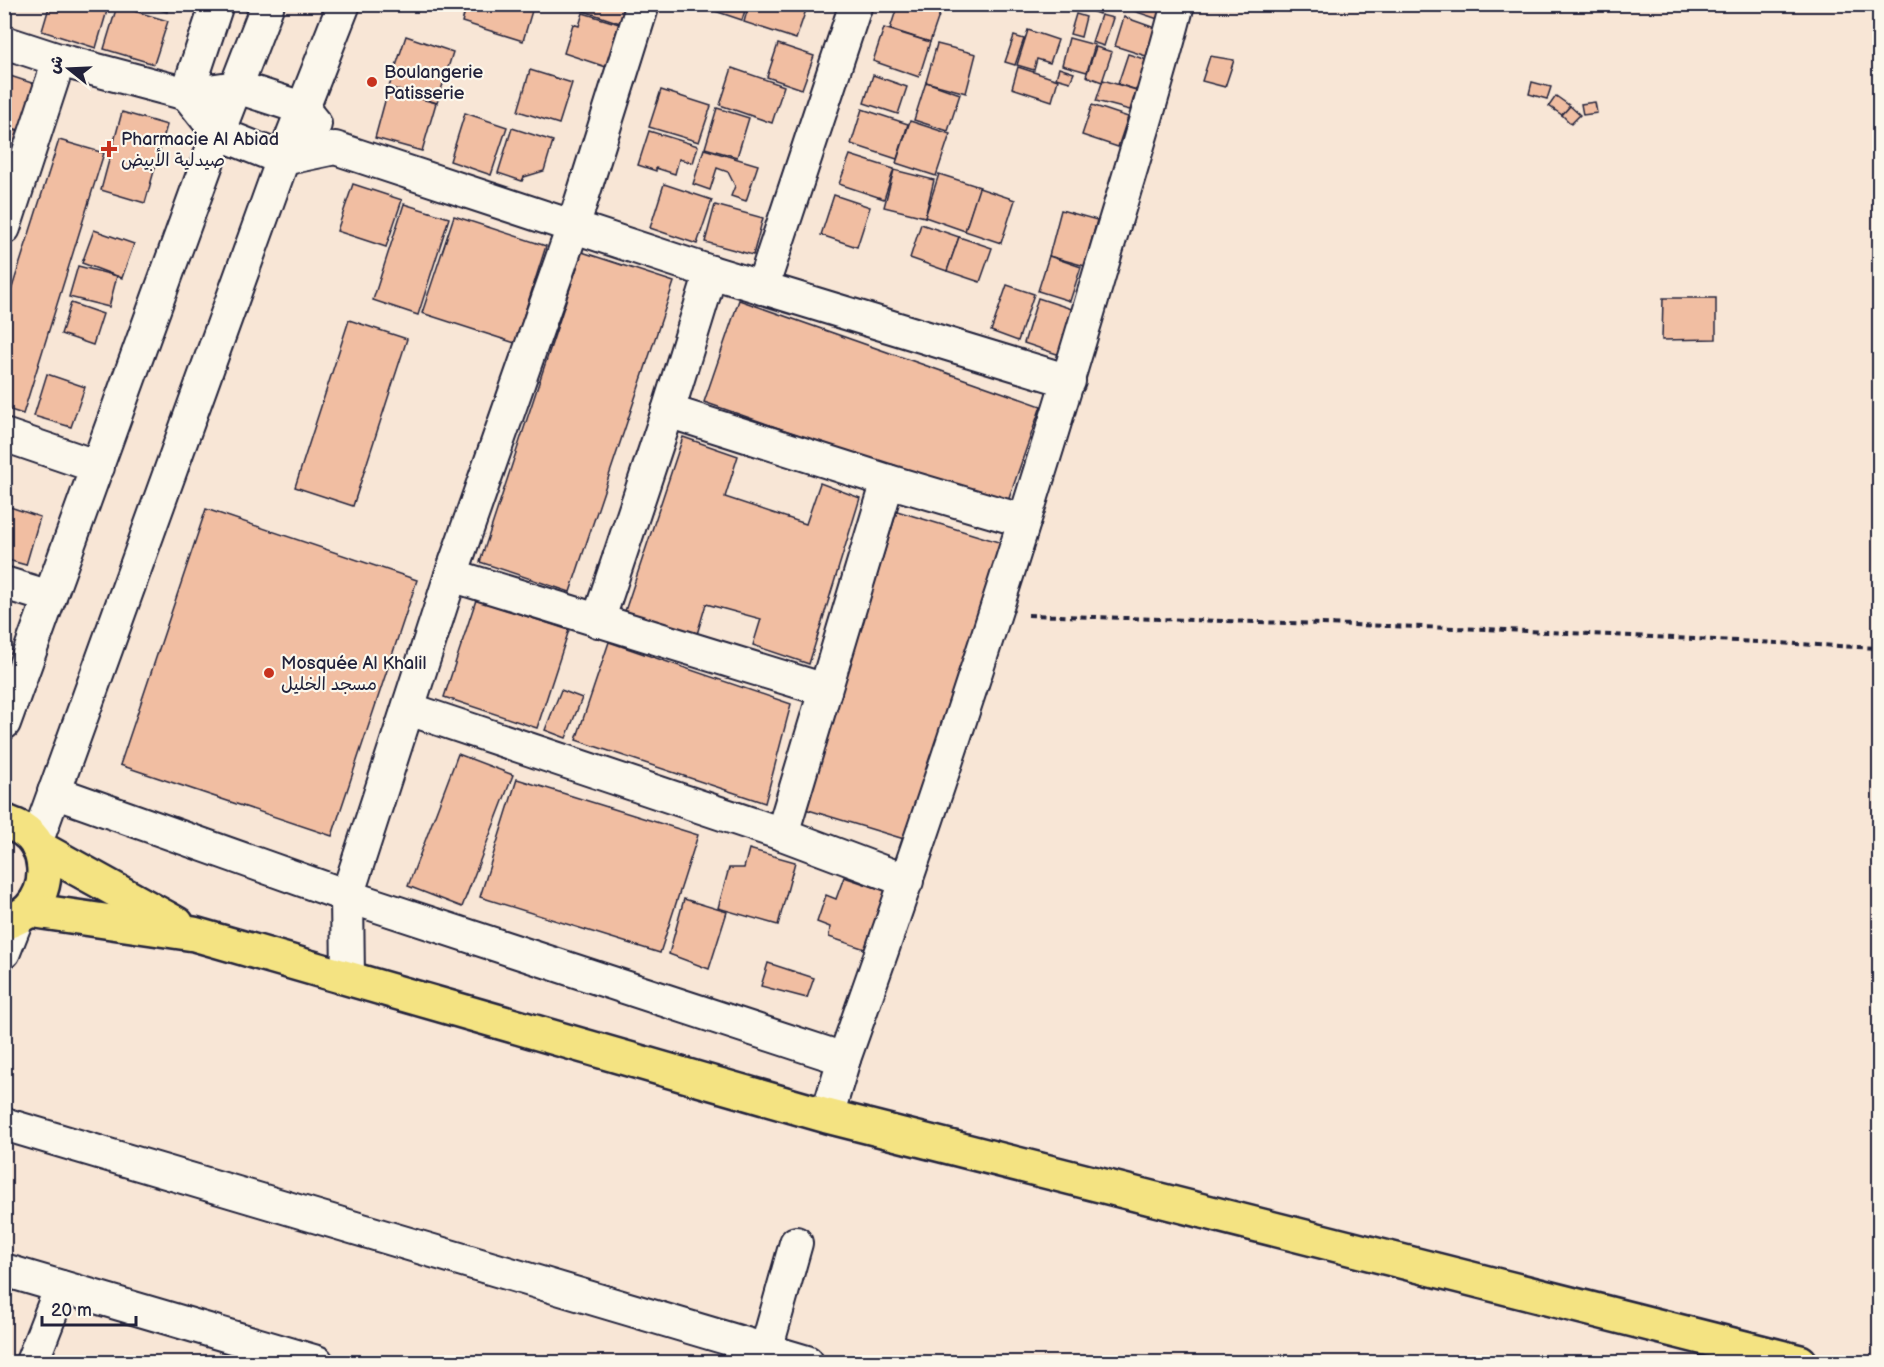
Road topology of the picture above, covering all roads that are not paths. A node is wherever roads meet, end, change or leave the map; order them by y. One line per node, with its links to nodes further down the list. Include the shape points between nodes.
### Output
1 (217, 4): 10 (street)
2 (268, 4): 9 (street)
3 (344, 4): 11 (street)
4 (643, 4): 16 (street)
5 (856, 4): 18 (street)
6 (1178, 4): 19 (street)
7 (4, 42): 8 (street)
8 (59, 60): 10 (street); 15 (street)
9 (237, 87): 10 (street); 11 (street); 12 (street)
10 (187, 94): 12 (street)
11 (302, 108): 13 (street); 14 (street)
12 (218, 133): 14 (street); 22 (street)
13 (334, 148): 14 (street); 16 (street)
14 (283, 159): 32 (street)
15 (7, 213)
16 (573, 227): 17 (street); 25 (street)
17 (711, 272): 18 (street); 20 (street)
18 (762, 288): 19 (street)
19 (1069, 381): 24 (street)
20 (668, 411): 23 (street); 28 (street)
21 (4, 435): 22 (street)
22 (98, 467): 27 (street)
23 (888, 481): 24 (street); 29 (street)
24 (1024, 521): 36 (street)
25 (451, 575): 28 (street); 30 (street)
26 (4, 583): 27 (street)
27 (50, 597): 31 (street)
28 (598, 621): 29 (street)
29 (825, 690): 34 (street)
30 (409, 709): 34 (street); 37 (street)
31 (4, 723)
32 (54, 792): 35 (street); 37 (street)
33 (4, 821): 35 (main road, via 22,829)
34 (782, 834): 36 (street)
35 (37, 845): 38 (main road, via 44,863 44,880 39,896); 39 (main road)
36 (907, 881): 42 (street)
37 (347, 896): 41 (street); 42 (street)
38 (17, 917): 39 (main road); 40 (street)
39 (194, 934): 41 (main road)
40 (4, 952)
41 (348, 978): 43 (main road)
42 (844, 1059): 43 (street)
43 (827, 1116): 52 (main road)
44 (4, 1124): 48 (street)
45 (796, 1243): 48 (street)
46 (4, 1270): 47 (street)
47 (62, 1287): 49 (street); 50 (street)
48 (763, 1356): 51 (street)
49 (32, 1362)
50 (316, 1362)
51 (807, 1362)
52 (1800, 1362)

